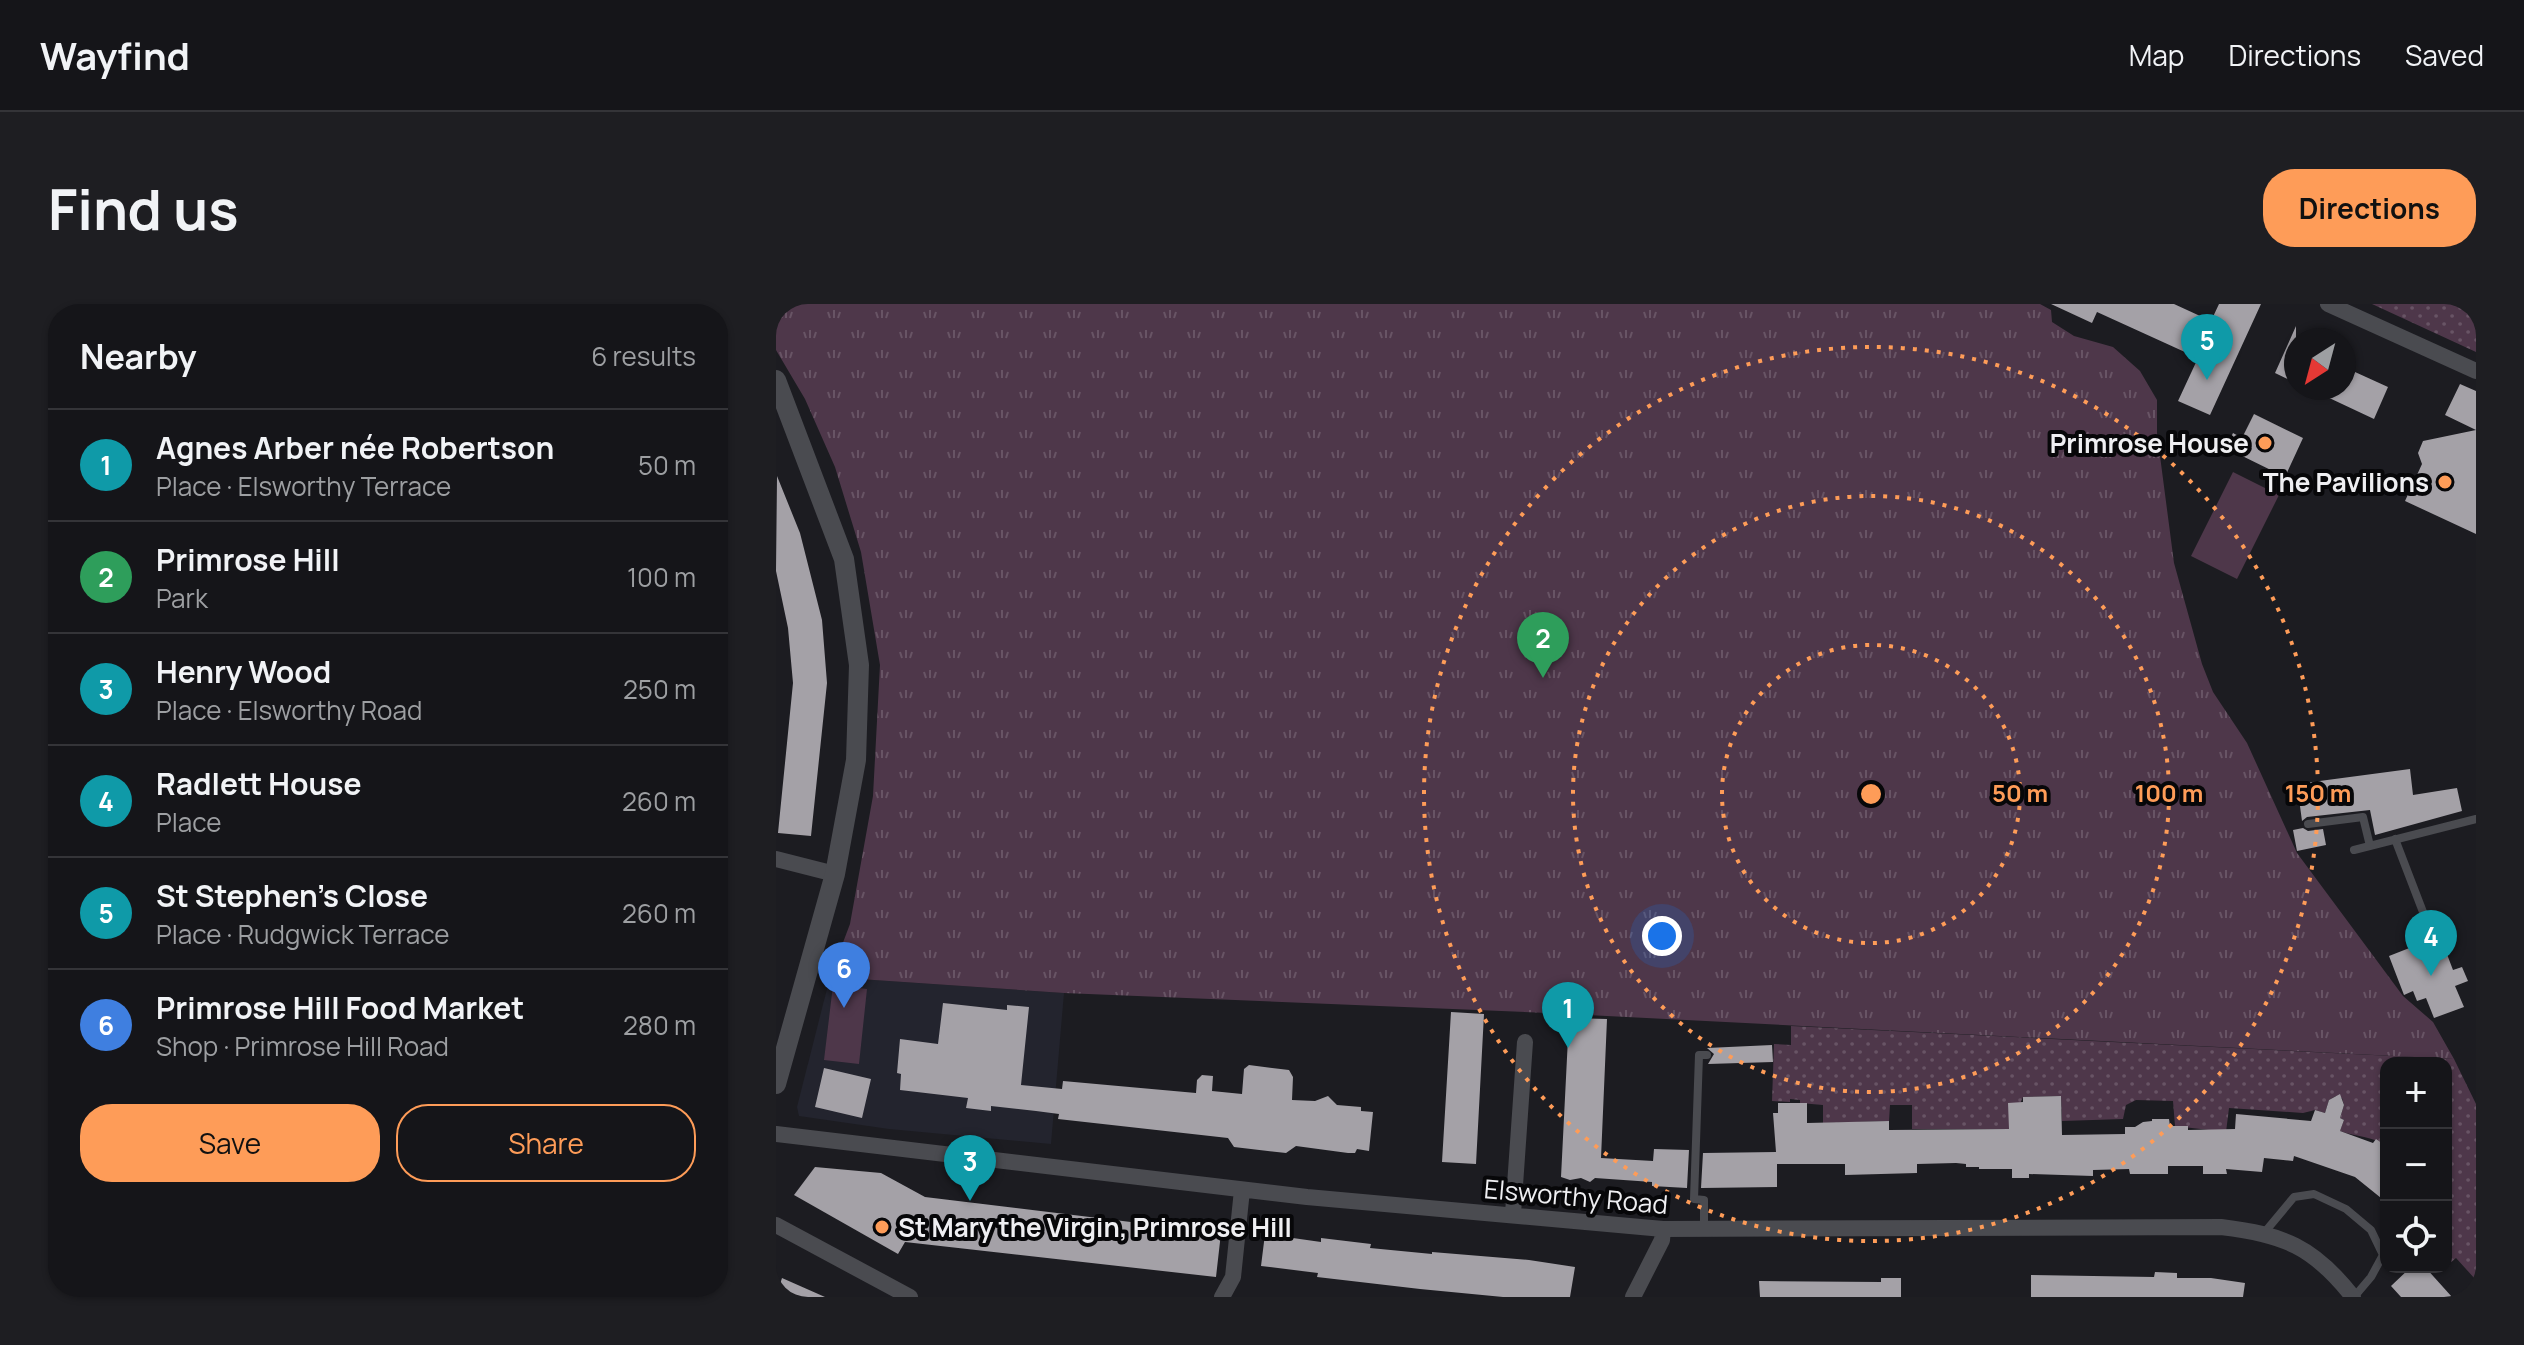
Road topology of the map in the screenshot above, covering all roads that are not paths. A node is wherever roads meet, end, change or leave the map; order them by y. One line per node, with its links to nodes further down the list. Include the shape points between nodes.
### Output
1 (2328, 304): 2 (street)
2 (2476, 371)
3 (776, 380): 10 (street, via 844,559 859,665 856,760)
4 (2476, 819): 6 (lane)
5 (2308, 824): 7 (lane, via 2363,817)
6 (2395, 839): 7 (lane); 11 (lane)
7 (2370, 846): 8 (lane)
8 (2354, 850)
9 (776, 859): 10 (street)
10 (835, 874): 14 (street)
11 (2428, 925)
12 (1525, 1042): 17 (street)
13 (1707, 1055): 20 (lane, via 1699,1055 1694,1199 1704,1200)
14 (776, 1084)
15 (776, 1134): 16 (street, Elsworthy Road)
16 (1242, 1190): 17 (street, Elsworthy Road); 23 (street, via 1233,1277)
17 (1513, 1214): 19 (street, Elsworthy Road)
18 (776, 1225): 22 (street)
19 (1663, 1229): 20 (street, Elsworthy Road); 24 (street)
20 (1704, 1230): 21 (street, Elsworthy Road, via 2221,1227)
21 (2264, 1233): 25 (street, Elsworthy Road, via 2307,1251); 25 (lane, via 2294,1197 2314,1194 2346,1209 2371,1230 2383,1255)
22 (910, 1297)
23 (1222, 1297)
24 (1633, 1297)
25 (2354, 1297)

